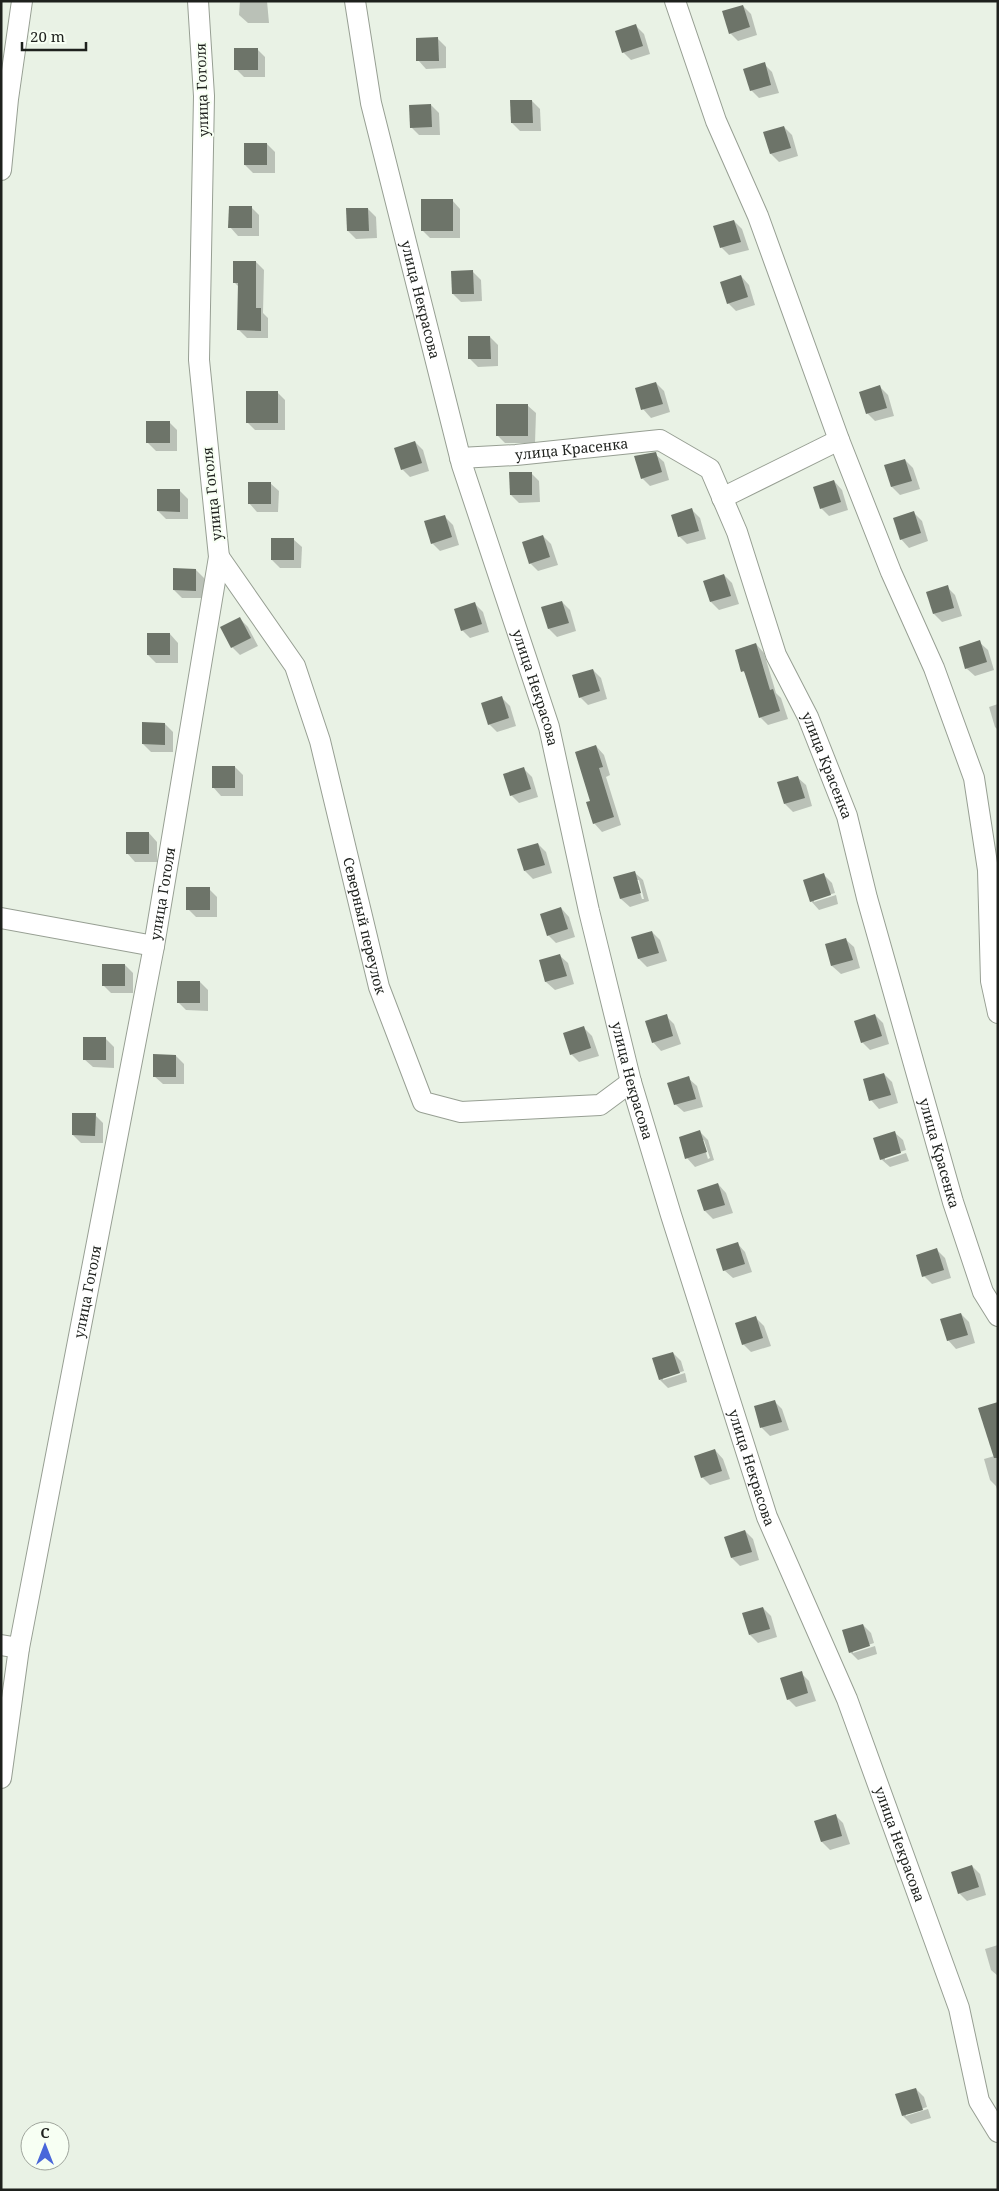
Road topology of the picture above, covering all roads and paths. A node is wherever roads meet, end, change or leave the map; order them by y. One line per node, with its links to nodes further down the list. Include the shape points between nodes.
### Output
1 (22, 1): 5 (street)
2 (198, 1): 9 (street, улица Гоголя, via 204,96 199,360)
3 (355, 1): 7 (street, улица Некрасова, via 372,103)
4 (674, 1): 6 (street, via 716,121 758,216)
5 (1, 170)
6 (839, 440): 8 (street); 12 (street, via 891,572 934,668 974,778 988,870 991,981)
7 (460, 458): 8 (street, улица Красенка, via 660,440 710,470); 13 (street, улица Некрасова, via 549,727)
8 (722, 498): 14 (street, улица Красенка, via 737,532 776,655 808,716 847,816 953,1202 983,1292)
9 (219, 557): 11 (street, улица Гоголя); 13 (street, Северный переулок, via 295,666 320,741 379,987 423,1102 461,1112 600,1105)
10 (1, 918): 11 (street)
11 (154, 946): 15 (street, улица Гоголя)
12 (998, 1013)
13 (631, 1082): 17 (street, улица Некрасова, via 767,1517 858,1726 959,2008 979,2102)
14 (998, 1316)
15 (10, 1647): 16 (street, улица Гоголя)
16 (1, 1778)
17 (998, 2132)

